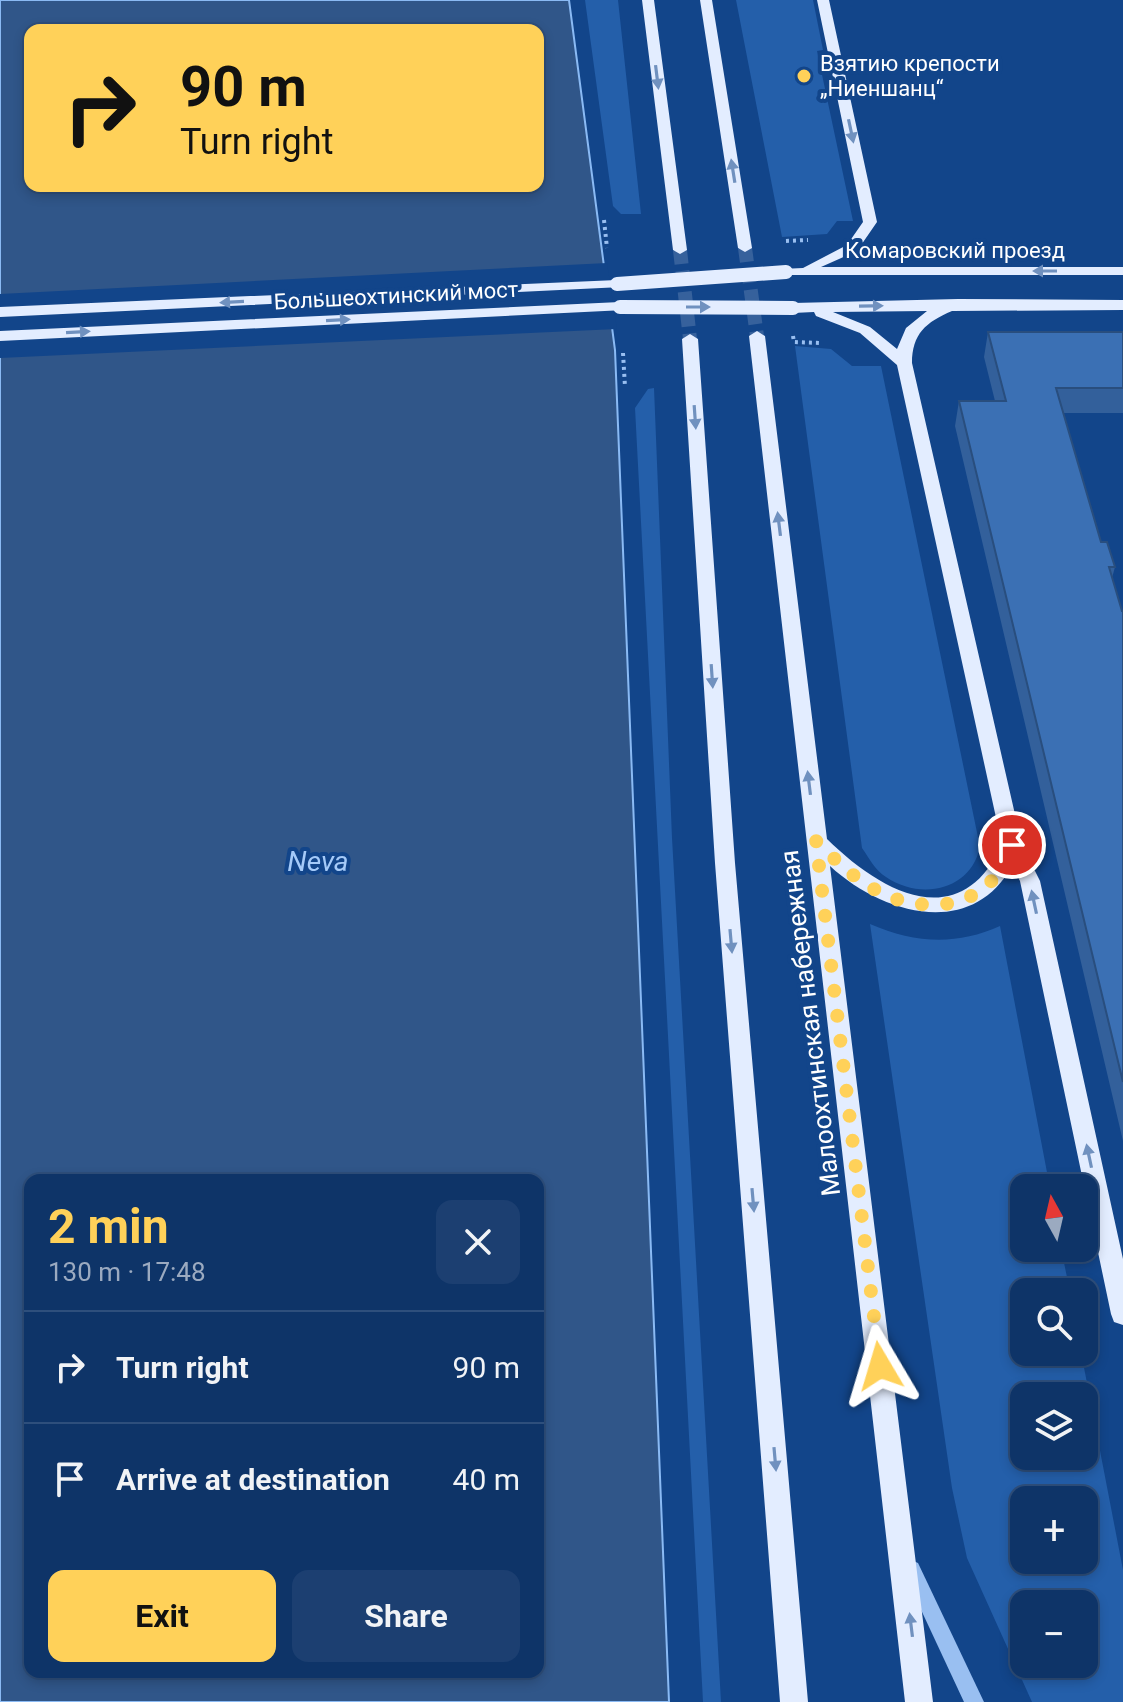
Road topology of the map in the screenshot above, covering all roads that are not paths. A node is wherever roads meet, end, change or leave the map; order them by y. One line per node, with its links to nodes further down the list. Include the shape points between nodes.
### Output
1 (648, 0): 5 (main road, one-way to 5)
2 (706, 0): 4 (main road, one-way to 2)
3 (823, 0): 7 (main road, one-way to 7, via 870,222 842,255)
4 (745, 248)
5 (680, 250)
6 (1123, 271): 7 (main road, Комаровский проезд, one-way to 7)
7 (786, 272): 11 (main road, Большеохтинский мост, one-way to 11, bridge)
8 (958, 304): 9 (main road); 10 (main road, one-way to 8); 15 (main road, via 913,327)
9 (1123, 305)
10 (793, 308): 12 (main road, Большеохтинский мост, one-way to 10, bridge, via 620,307); 15 (main road, via 865,330)
11 (0, 312)
12 (0, 336)
13 (757, 336): 16 (main road, Малоохтинская набережная, one-way to 13)
14 (690, 339): 20 (main road, one-way to 20, via 725,863)
15 (904, 363): 17 (main road)
16 (816, 841): 17 (main road, via 870,889 897,902 924,906 977,894 994,878); 19 (main road, Малоохтинская набережная)
17 (1012, 845): 18 (main road, one-way to 17, via 1030,881)
18 (1123, 1314)
19 (902, 1551): 21 (main road, Малоохтинская набережная, one-way to 19); 22 (street)
20 (794, 1702)
21 (919, 1702)
22 (974, 1702)

